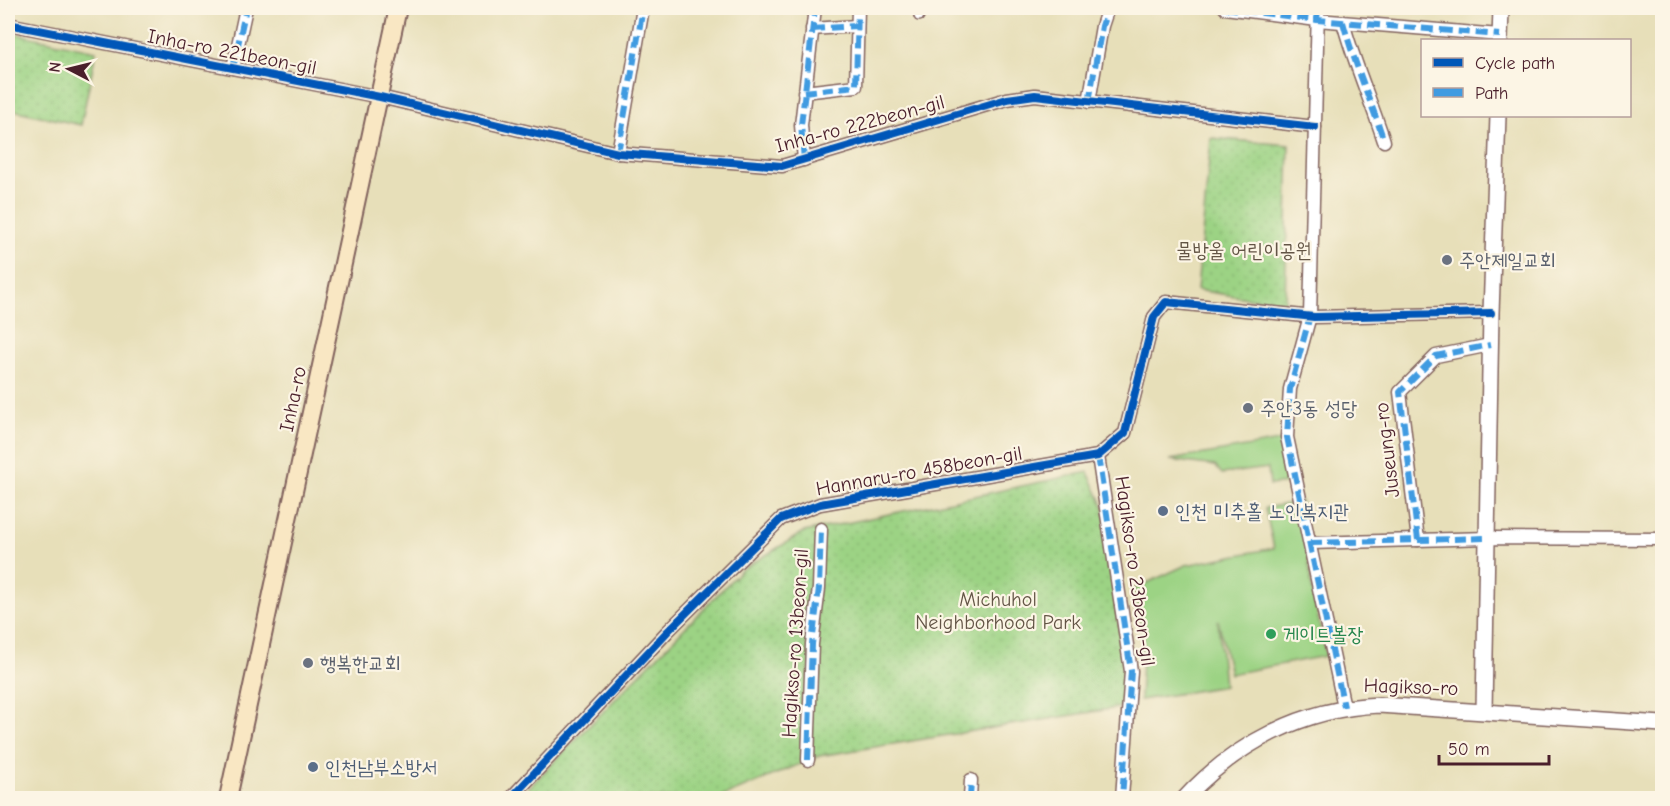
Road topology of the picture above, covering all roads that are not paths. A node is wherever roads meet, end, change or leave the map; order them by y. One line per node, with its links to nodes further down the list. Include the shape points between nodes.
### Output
1 (246, 8): 15 (street)
2 (398, 8): 17 (main road, Inha-ro)
3 (643, 8): 22 (street)
4 (815, 8): 13 (street)
5 (858, 8): 12 (street)
6 (1108, 8): 18 (street)
7 (1225, 8): 9 (street)
8 (1501, 8): 14 (street)
9 (1318, 14): 10 (street); 20 (street)
10 (1343, 22): 14 (street); 21 (street)
11 (8, 24): 15 (street, Inha-ro 221beon-gil)
12 (856, 26): 13 (street); 16 (street, via 856,86)
13 (812, 29): 16 (street)
14 (1500, 38)
15 (233, 69): 17 (street, Inha-ro 221beon-gil)
16 (804, 92): 23 (street)
17 (380, 97): 22 (street, Inha-ro 222beon-gil); 38 (main road, Inha-ro)
18 (1089, 102): 20 (street, Inha-ro 222beon-gil); 23 (street, Inha-ro 222beon-gil, via 1035,95 1007,99)
19 (1498, 117): 24 (street)
20 (1315, 128): 25 (street)
21 (1384, 141)
22 (618, 153): 23 (street, Inha-ro 222beon-gil, via 782,166)
23 (804, 160)
24 (1491, 313): 25 (street); 26 (street)
25 (1310, 316): 27 (street, via 1166,302 1154,317 1125,433); 32 (street, via 1290,389 1287,437)
26 (1490, 345): 29 (street); 31 (street, Juseung-ro, via 1436,356 1400,392)
27 (1098, 456): 39 (street, Hannaru-ro 458beon-gil, via 820,504 781,519 668,631); 41 (street, Hagikso-ro 23beon-gil, via 1131,671)
28 (821, 529): 36 (street, Hagikso-ro 13beon-gil)
29 (1488, 538): 30 (street); 31 (street); 34 (street)
30 (1662, 539)
31 (1418, 540): 32 (street)
32 (1310, 543): 33 (street)
33 (1344, 707): 34 (street, Hagikso-ro); 42 (street, Hagikso-ro, via 1263,735 1201,781)
34 (1484, 711): 35 (street, Hagikso-ro)
35 (1662, 724)
36 (808, 760)
37 (972, 780): 40 (street)
38 (228, 798)
39 (511, 798)
40 (970, 798)
41 (1122, 798)
42 (1185, 798)

